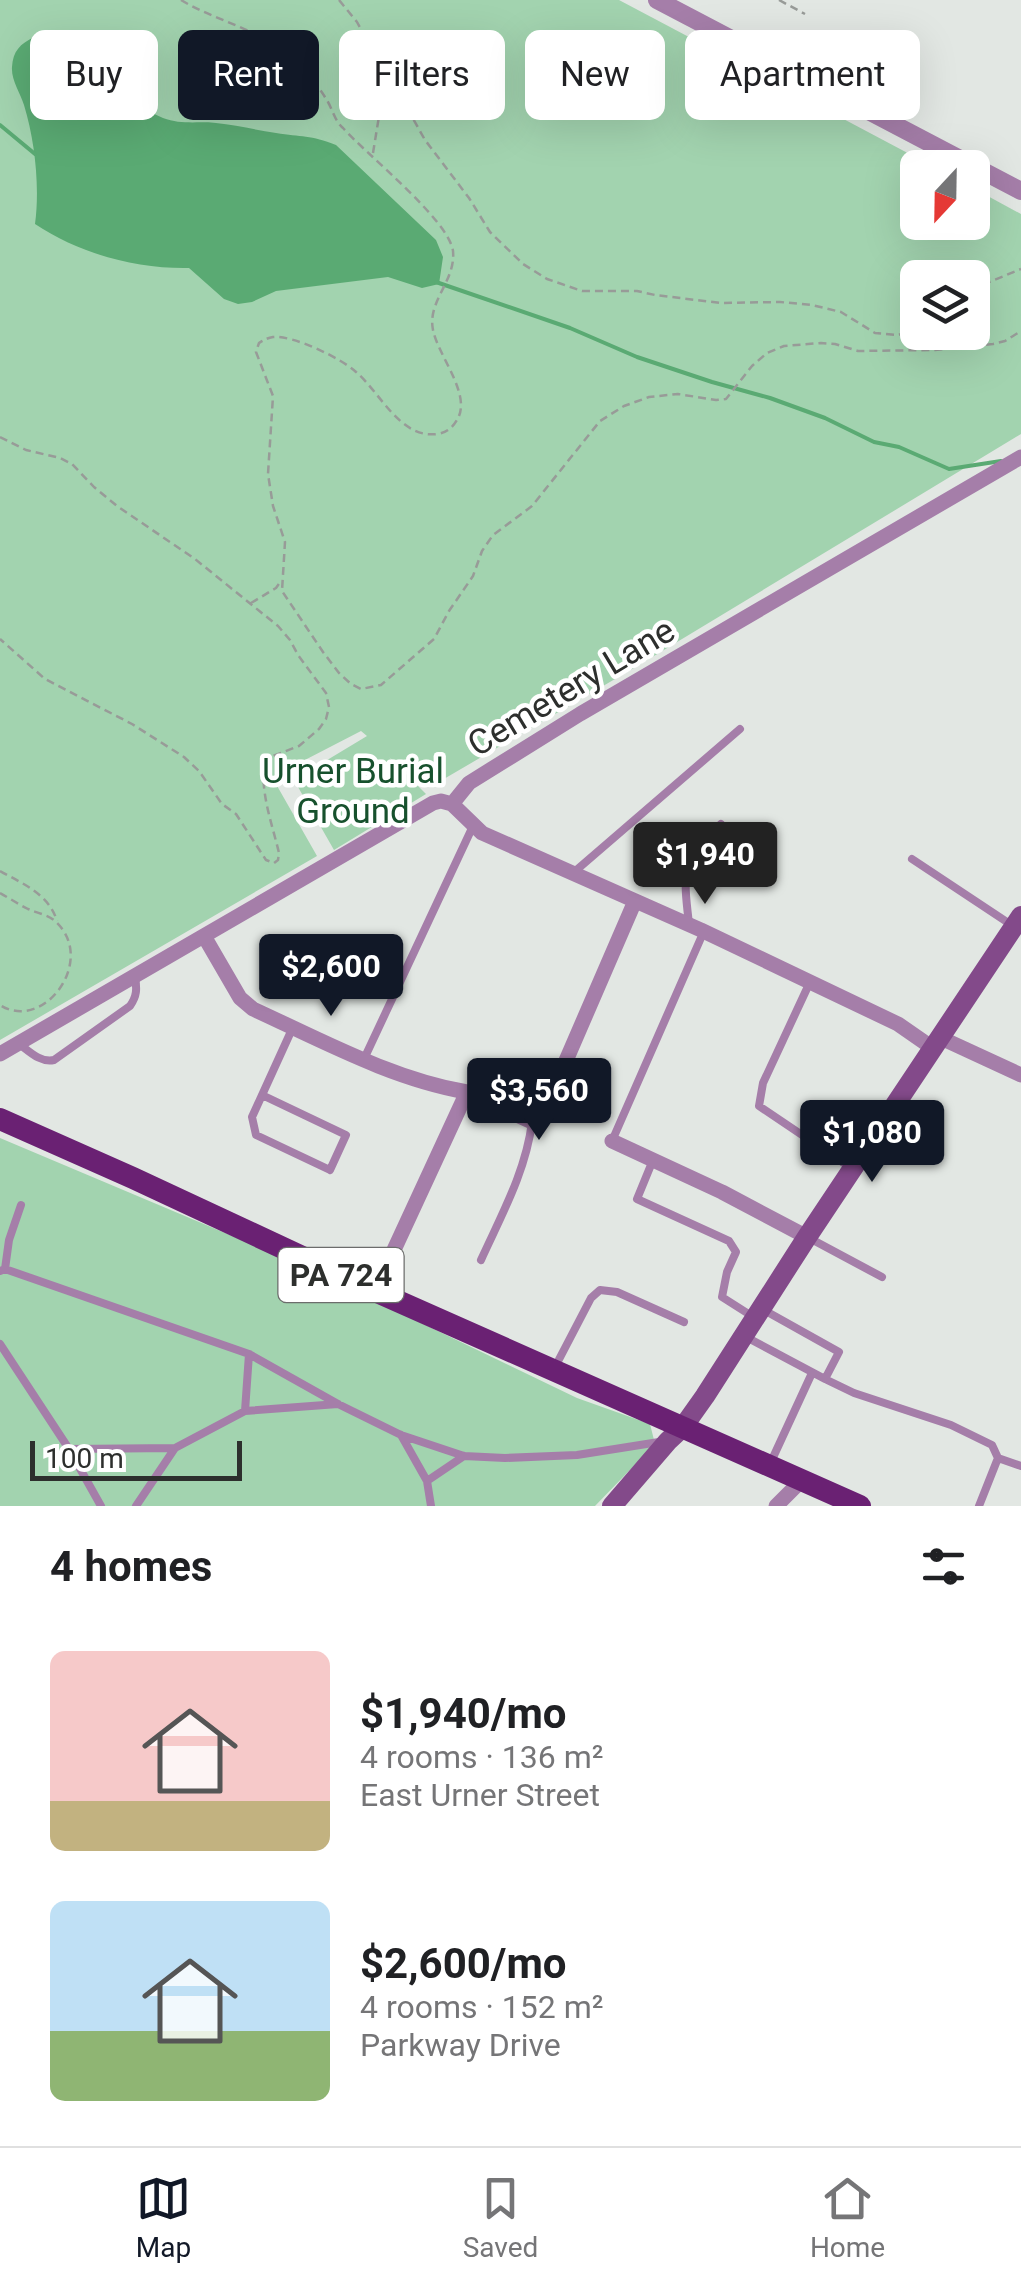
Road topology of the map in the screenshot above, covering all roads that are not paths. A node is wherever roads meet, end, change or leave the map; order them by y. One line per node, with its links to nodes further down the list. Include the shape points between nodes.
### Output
1 (657, 0): 2 (street)
2 (1021, 191)
3 (1021, 457): 5 (street, Cemetery Lane, via 580,714 469,783)
4 (740, 728): 9 (lane)
5 (452, 804): 7 (street); 13 (street, Cemetery Lane, via 433,803)
6 (721, 824): 12 (lane, via 705,838 684,877)
7 (473, 826): 9 (street); 20 (lane)
8 (912, 859): 11 (lane)
9 (573, 874): 10 (street)
10 (636, 901): 12 (street); 25 (street, via 552,1093)
11 (1018, 921): 18 (main road)
12 (697, 928): 15 (street); 26 (lane)
13 (204, 936): 14 (street, Cemetery Lane); 16 (street, via 240,998)
14 (134, 974): 17 (street, Cemetery Lane); 17 (lane, via 130,1006 54,1060)
15 (810, 982): 18 (street); 28 (lane, via 763,1082 759,1106)
16 (293, 1028): 20 (street); 23 (lane)
17 (18, 1043): 19 (street, Cemetery Lane)
18 (938, 1044): 21 (street); 28 (main road)
19 (0, 1054)
20 (364, 1059): 22 (street, via 399,1076)
21 (1021, 1075)
22 (467, 1092): 25 (street); 34 (street)
23 (262, 1095): 23 (lane, via 252,1117 256,1135 330,1170 346,1134)
24 (0, 1119): 34 (main road, PA 724)
25 (532, 1122): 31 (lane, via 515,1186)
26 (612, 1141): 27 (street)
27 (653, 1160): 30 (street); 35 (lane, via 636,1198 729,1241 736,1252 722,1297)
28 (853, 1169): 30 (main road)
29 (21, 1205): 32 (lane)
30 (807, 1237): 33 (lane); 35 (main road)
31 (480, 1260)
32 (2, 1270): 38 (lane)
33 (882, 1278)
34 (376, 1292): 39 (main road, PA 724)
35 (753, 1320): 40 (lane); 41 (lane, via 839,1352); 44 (main road)
36 (684, 1322): 39 (lane, via 600,1290)
37 (0, 1344): 47 (lane)
38 (249, 1354): 42 (lane); 43 (lane)
39 (554, 1369): 44 (main road, PA 724)
40 (812, 1373): 41 (lane); 50 (lane)
41 (825, 1379): 49 (lane, via 952,1424 992,1445)
42 (338, 1404): 43 (lane); 45 (lane)
43 (244, 1411): 46 (lane)
44 (676, 1434): 48 (lane, via 577,1455); 50 (main road, PA 724); 54 (main road)
45 (401, 1435): 48 (lane); 53 (lane)
46 (175, 1448): 47 (lane); 56 (lane)
47 (70, 1449): 55 (lane)
48 (464, 1456): 53 (lane)
49 (998, 1458): 51 (lane); 60 (lane)
50 (770, 1466): 52 (main road, PA 724)
51 (1021, 1466)
52 (802, 1480): 58 (street); 59 (main road, PA 724)
53 (427, 1481): 57 (lane)
54 (618, 1504)
55 (101, 1506)
56 (136, 1506)
57 (431, 1506)
58 (776, 1506)
59 (860, 1506)
60 (979, 1506)

